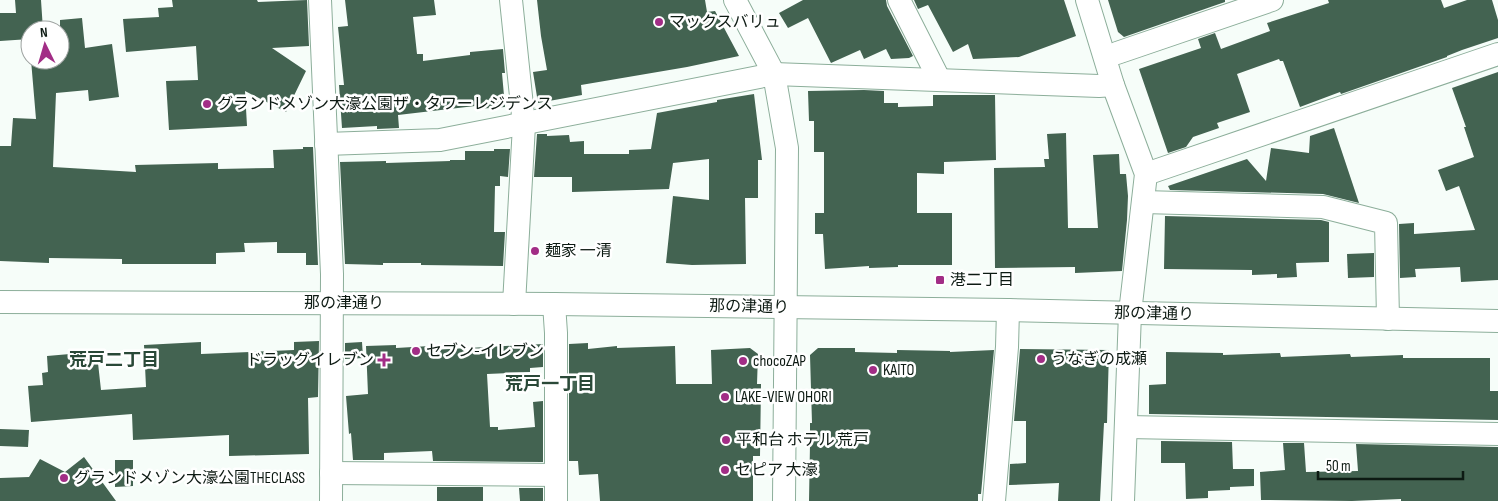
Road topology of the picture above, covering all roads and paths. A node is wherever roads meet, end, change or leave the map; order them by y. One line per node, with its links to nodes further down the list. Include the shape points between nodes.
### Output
1 (320, 0): 13 (street)
2 (511, 0): 12 (street)
3 (735, 0): 9 (street)
4 (899, 0): 10 (street)
5 (1087, 0): 11 (street)
6 (1272, 0): 7 (street)
7 (1117, 53)
8 (1498, 54): 14 (street)
9 (774, 74): 10 (street); 12 (street); 20 (street, via 787,148)
10 (939, 79): 11 (street)
11 (1113, 85): 14 (street)
12 (524, 125): 13 (street, via 440,140); 18 (street)
13 (326, 144): 17 (street)
14 (1146, 174): 15 (street)
15 (1143, 202): 22 (street); 23 (street, via 1323,207 1386,223)
16 (0, 302): 17 (street, 那の津通り)
17 (332, 303): 18 (street, 那の津通り); 27 (street)
18 (514, 304): 19 (street, 那の津通り)
19 (554, 304): 20 (street, 那の津通り); 28 (street)
20 (786, 308): 21 (street, 那の津通り); 31 (street)
21 (1008, 310): 22 (street, 那の津通り); 32 (street)
22 (1130, 313): 23 (street, 那の津通り); 25 (street)
23 (1388, 319): 24 (street, 那の津通り)
24 (1498, 321)
25 (1126, 427): 26 (street); 33 (street)
26 (1498, 434)
27 (331, 473): 28 (street); 29 (street)
28 (556, 474): 30 (street)
29 (331, 501)
30 (556, 501)
31 (784, 501)
32 (994, 501)
33 (1123, 501)

